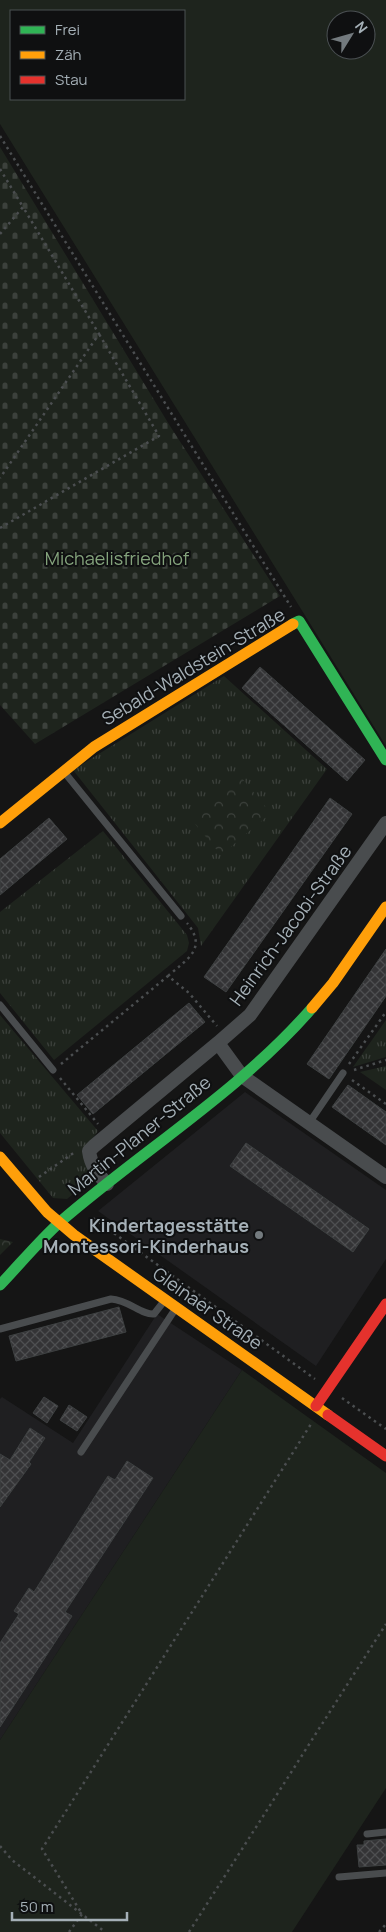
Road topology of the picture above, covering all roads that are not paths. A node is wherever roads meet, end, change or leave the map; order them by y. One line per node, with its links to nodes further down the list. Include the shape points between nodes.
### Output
1 (386, 760): 2 (street, Sebald-Waldstein-Straße, via 299,621 94,747)
2 (63, 771): 3 (street, Sebald-Waldstein-Straße); 6 (lane)
3 (0, 823)
4 (386, 823): 8 (street, Heinrich-Jacobi-Straße, via 250,1015)
5 (386, 907): 11 (street, Martin-Planer-Straße, via 315,1005)
6 (181, 916)
7 (0, 1005): 9 (lane)
8 (222, 1040): 11 (street); 15 (street, Heinrich-Jacobi-Straße, via 89,1151 94,1168)
9 (53, 1070)
10 (342, 1073): 12 (lane)
11 (242, 1076): 12 (street); 15 (street, Martin-Planer-Straße)
12 (309, 1123): 14 (street)
13 (0, 1156): 16 (street, Gleinaer Straße)
14 (386, 1177)
15 (107, 1184): 16 (street, Martin-Planer-Straße)
16 (59, 1223): 17 (street, Martin-Planer-Straße); 18 (street, Gleinaer Straße)
17 (0, 1285)
18 (165, 1300): 20 (street, Gleinaer Straße); 21 (lane, via 154,1314 111,1298)
19 (386, 1304): 22 (street)
20 (176, 1308): 22 (street, Gleinaer Straße); 23 (lane)
21 (0, 1329)
22 (316, 1406): 24 (street, Gleinaer Straße)
23 (81, 1452)
24 (386, 1456)
25 (386, 1832): 26 (lane)
26 (367, 1834)
27 (386, 1873): 28 (lane)
28 (339, 1877)

